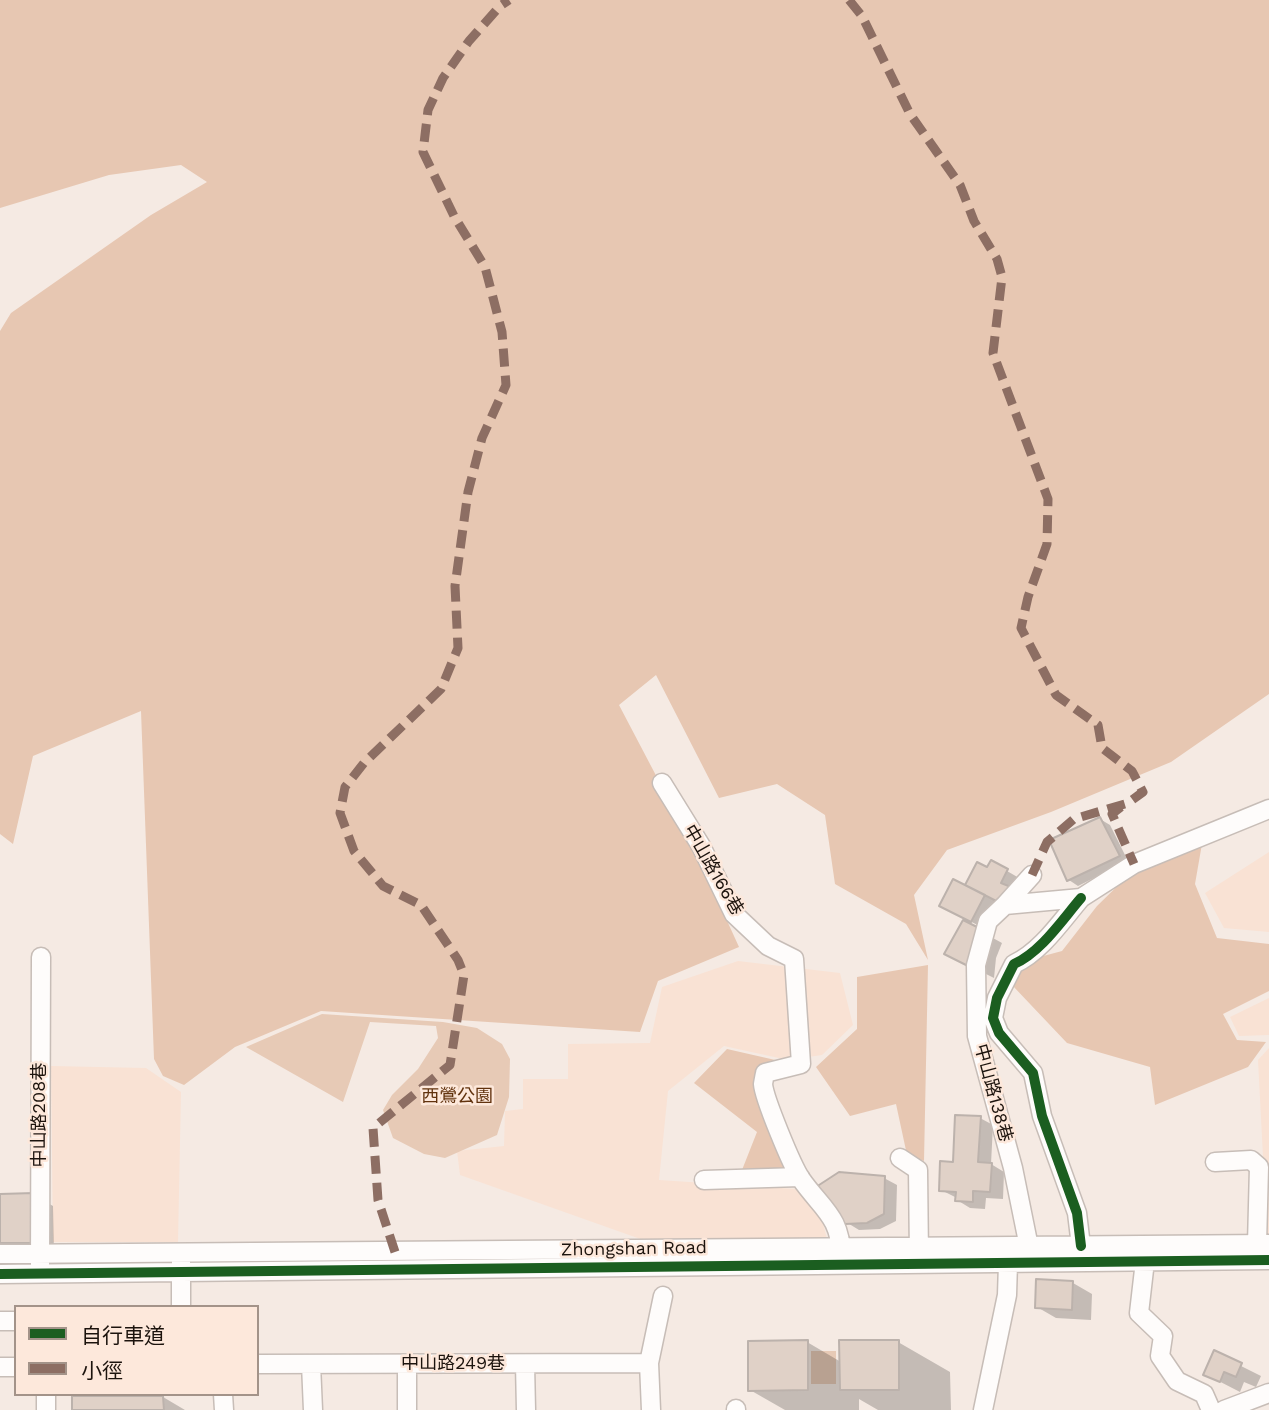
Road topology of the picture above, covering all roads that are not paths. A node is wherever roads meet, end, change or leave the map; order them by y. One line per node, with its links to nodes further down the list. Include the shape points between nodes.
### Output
1 (662, 783): 9 (street, 中山路166巷, via 701,846 734,914 768,946 794,959 801,1064 765,1073 763,1083)
2 (1269, 809): 4 (street, via 1135,864)
3 (1032, 875): 5 (street, 中山路138巷)
4 (1081, 898): 5 (street); 12 (street, via 1048,936 1014,964 997,998 993,1018 999,1033 1033,1073 1042,1116 1077,1213)
5 (1006, 905): 13 (street, 中山路138巷, via 988,920 975,965 977,1035)
6 (41, 957): 16 (street, 中山路208巷)
7 (900, 1158): 18 (street, via 918,1170)
8 (1215, 1162): 11 (street, via 1251,1160 1259,1167)
9 (800, 1177): 10 (street); 17 (street, 中山路166巷, via 834,1218)
10 (704, 1180)
11 (1263, 1244): 12 (street, Zhongshan Road)
12 (1081, 1246): 13 (street, Zhongshan Road)
13 (1029, 1247): 18 (street, Zhongshan Road); 22 (street)
14 (180, 1253): 16 (street, Zhongshan Road); 19 (street, Zhongshan Road); 23 (street)
15 (0, 1254): 16 (street, Zhongshan Road)
16 (39, 1254): 25 (street, 中山路208巷)
17 (841, 1256): 18 (street, Zhongshan Road); 19 (street, Zhongshan Road)
18 (919, 1256): 22 (street, Zhongshan Road)
19 (696, 1258): 23 (street, Zhongshan Road, via 660,1272)
20 (1269, 1260): 21 (street, Zhongshan Road)
21 (1145, 1261): 22 (street, Zhongshan Road); 39 (street, via 1139,1313 1163,1336 1160,1356 1177,1381 1204,1394)
22 (1008, 1263): 38 (street, via 1007,1295)
23 (181, 1272): 25 (street, Zhongshan Road); 27 (street)
24 (0, 1274): 25 (street, Zhongshan Road)
25 (40, 1274)
26 (663, 1296): 28 (street)
27 (181, 1305)
28 (649, 1363): 32 (street, 中山路249巷); 37 (street)
29 (259, 1364): 30 (street, 中山路249巷)
30 (312, 1364): 31 (street, 中山路249巷); 34 (street)
31 (407, 1364): 32 (street, 中山路249巷); 35 (street)
32 (525, 1364): 36 (street)
33 (1269, 1393): 40 (street)
34 (313, 1410)
35 (407, 1410)
36 (526, 1410)
37 (651, 1410)
38 (983, 1410)
39 (1211, 1410)
40 (1224, 1410)

